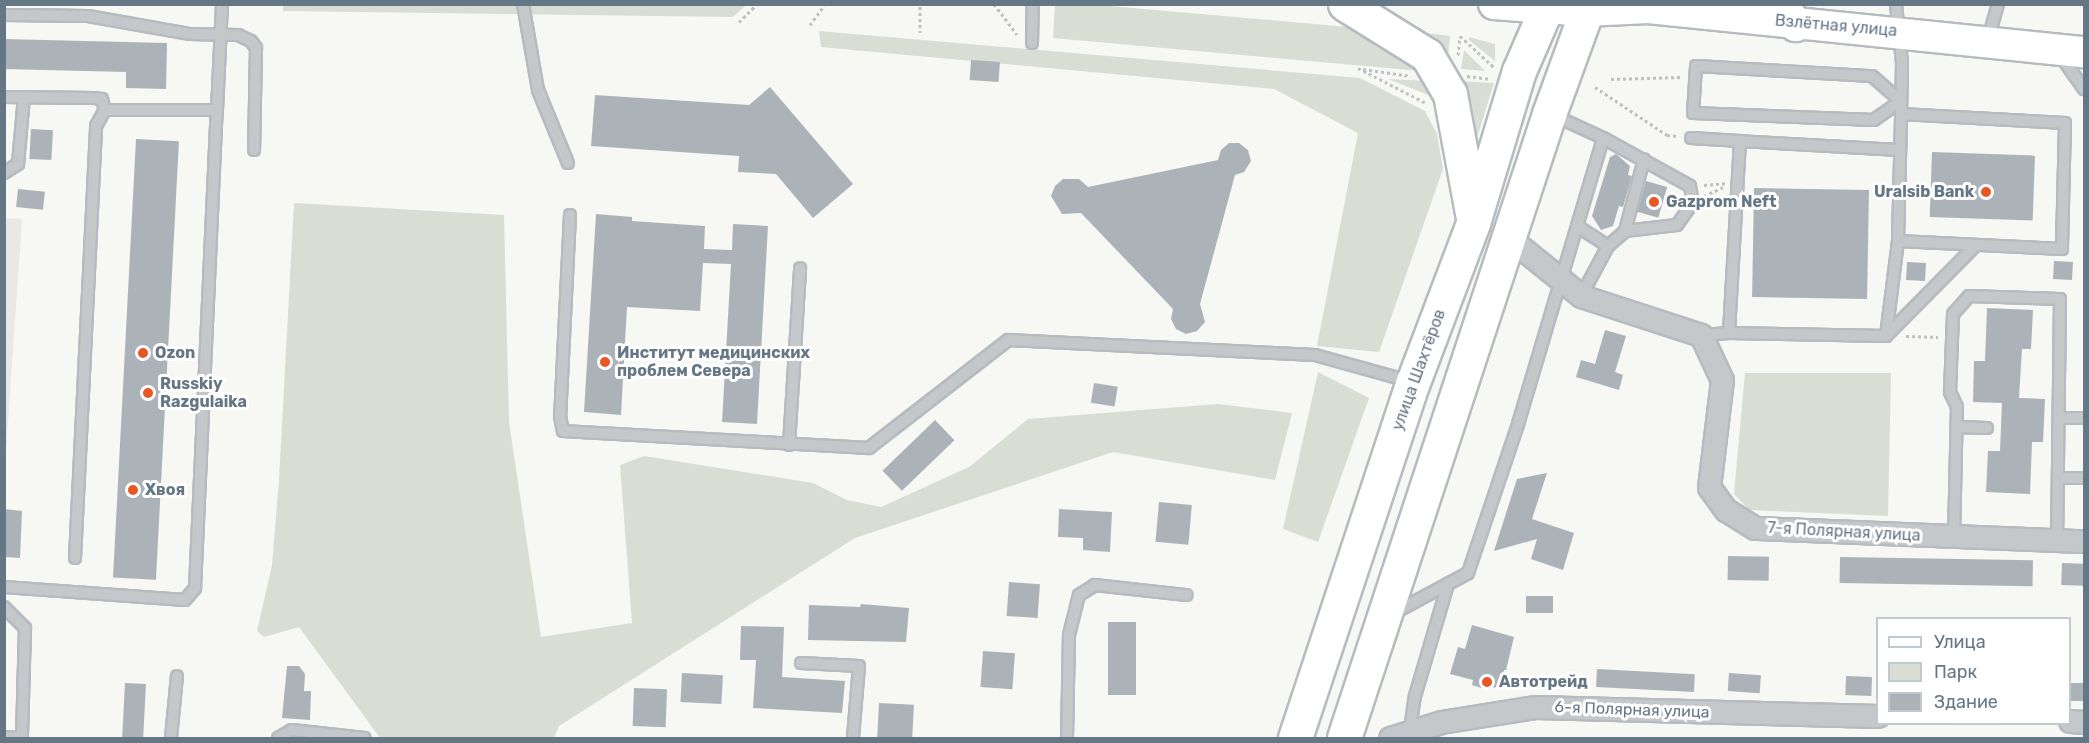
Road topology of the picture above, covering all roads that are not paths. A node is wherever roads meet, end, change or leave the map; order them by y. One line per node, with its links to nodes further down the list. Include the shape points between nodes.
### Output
1 (222, 4): 12 (lane)
2 (523, 4): 30 (lane, via 538,90)
3 (1033, 4): 14 (lane)
4 (1345, 4): 33 (main road, via 1427,55 1450,94)
5 (1494, 4): 7 (main road, Взлётная улица)
6 (1998, 4): 13 (lane)
7 (1548, 7): 8 (main road, Взлётная улица); 33 (main road, улица Шахтёров, via 1519,71)
8 (1588, 8): 9 (main road, Взлётная улица); 22 (main road)
9 (1787, 14): 11 (main road, Взлётная улица)
10 (4, 15): 12 (lane, via 88,16 190,34)
11 (1896, 18): 13 (main road, Взлётная улица); 19 (lane, via 1902,63)
12 (222, 34): 21 (lane); 27 (lane, via 243,37 256,48)
13 (1988, 42): 15 (main road, Взлётная улица)
14 (1028, 43)
15 (2071, 51): 16 (lane)
16 (2085, 89)
17 (4, 97): 18 (lane)
18 (24, 97): 20 (lane, via 102,99); 31 (lane, via 18,164)
19 (1901, 101): 19 (lane, via 1872,76 1696,66 1693,113 1874,120); 23 (lane)
20 (105, 110): 21 (lane); 57 (lane, via 96,126)
21 (217, 110): 59 (lane, via 195,588 185,600)
22 (1549, 114): 24 (lane); 36 (main road)
23 (1901, 114): 28 (lane); 38 (lane, via 2065,123 2062,249)
24 (1603, 138): 29 (lane); 34 (lane)
25 (1691, 138): 26 (lane)
26 (1740, 141): 28 (lane); 43 (lane)
27 (254, 150)
28 (1899, 150): 37 (lane)
29 (1644, 159): 35 (lane); 35 (lane, via 1690,186 1693,202 1677,225)
30 (568, 163)
31 (4, 173)
32 (570, 215): 51 (lane, via 560,416 563,430)
33 (1473, 222): 46 (main road, улица Шахтёров)
34 (1577, 226): 39 (lane); 41 (lane)
35 (1625, 231): 39 (lane)
36 (1508, 237): 41 (street); 62 (main road)
37 (1898, 241): 38 (lane); 45 (lane)
38 (1976, 244): 45 (lane)
39 (1608, 246): 42 (lane)
40 (800, 268): 51 (lane)
41 (1563, 279): 42 (street); 58 (lane, via 1468,573)
42 (1581, 296): 44 (street)
43 (1729, 333): 44 (lane); 45 (lane)
44 (1701, 335): 54 (street, 7-я Полярная улица, via 1722,380 1709,487 1726,510 1755,528)
45 (1886, 336)
46 (1413, 382): 51 (lane, via 1315,355 1008,340 869,448); 74 (main road, улица Шахтёров)
47 (2060, 418): 48 (lane); 49 (lane, via 2060,300 1969,296 1953,314 1950,392 1958,407); 52 (lane)
48 (2085, 418)
49 (1957, 427): 50 (lane); 54 (lane)
50 (1987, 428)
51 (789, 445)
52 (2059, 478): 53 (lane); 55 (lane)
53 (2085, 478)
54 (1954, 537): 55 (street, 7-я Полярная улица)
55 (2057, 541): 56 (street, 7-я Полярная улица)
56 (2085, 541)
57 (75, 558)
58 (1448, 584): 62 (lane); 66 (lane, via 1415,696)
59 (4, 587)
60 (1186, 595): 73 (lane, via 1095,585 1079,595 1069,635)
61 (4, 607): 68 (lane, via 25,628)
62 (1383, 618): 75 (main road)
63 (801, 663): 72 (lane, via 859,666)
64 (177, 676): 69 (lane)
65 (1876, 716): 66 (street, 6-я Полярная улица, via 1536,707)
66 (1410, 730): 76 (street, 6-я Полярная улица)
67 (4, 737): 68 (lane)
68 (22, 738)
69 (171, 738)
70 (278, 738): 71 (lane, via 292,730)
71 (365, 738)
72 (853, 738)
73 (1067, 738)
74 (1295, 738)
75 (1344, 738)
76 (1390, 738)

